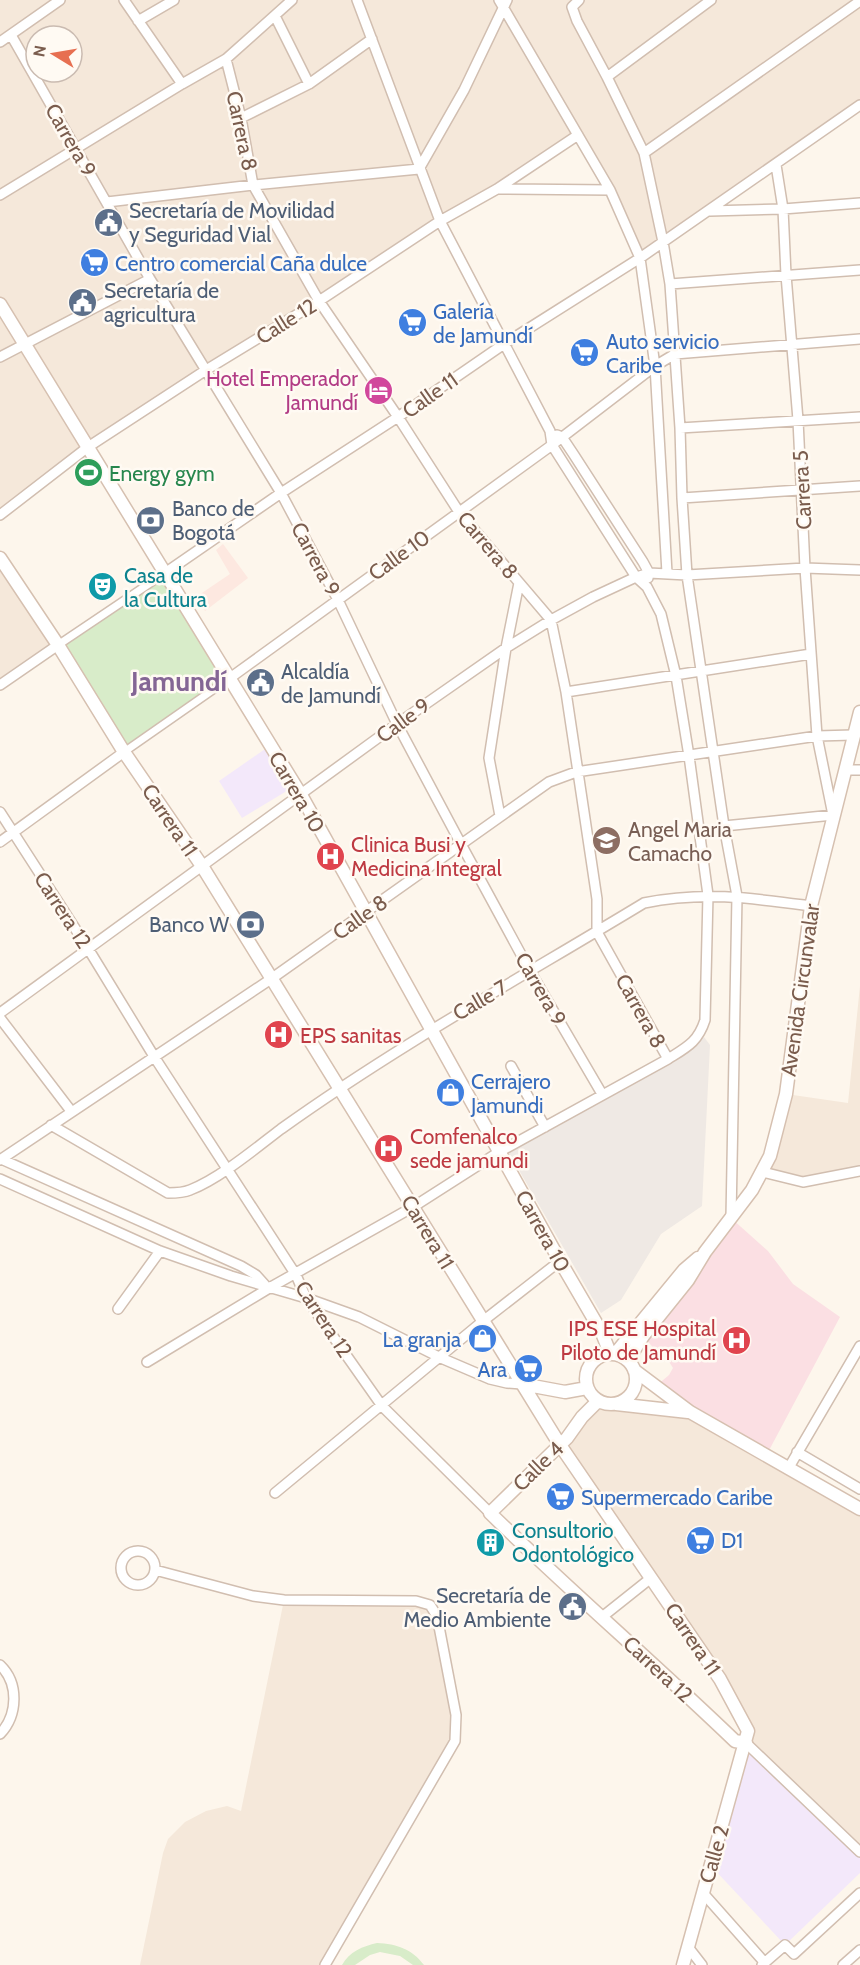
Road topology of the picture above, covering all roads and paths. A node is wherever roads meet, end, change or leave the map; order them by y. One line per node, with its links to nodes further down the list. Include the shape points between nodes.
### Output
1 (60, 0): 12 (street)
2 (124, 0): 11 (street)
3 (174, 0): 11 (street)
4 (292, 0): 10 (street)
5 (357, 0): 13 (street)
6 (711, 0): 16 (street)
7 (860, 0): 23 (street)
8 (503, 3): 21 (street); 25 (street, via 464,90)
9 (575, 4): 16 (street, via 577,21)
10 (275, 16): 15 (street); 18 (street)
11 (138, 21): 17 (street)
12 (11, 34): 14 (street); 22 (street, Carrera 9)
13 (372, 39): 18 (street); 25 (street)
14 (0, 42)
15 (226, 59): 17 (street); 20 (street, Carrera 8)
16 (607, 78): 23 (street)
17 (182, 84): 22 (street)
18 (309, 84): 20 (street)
19 (860, 105): 24 (street, Calle 11)
20 (241, 118): 26 (street, Carrera 8)
21 (578, 135): 27 (street, Calle 12); 28 (street)
22 (75, 149): 29 (street); 30 (street, Carrera 9)
23 (644, 153): 35 (street)
24 (776, 165): 32 (street, Carrera 5); 33 (street, Calle 11)
25 (419, 169): 26 (street); 34 (street)
26 (253, 184): 30 (street); 41 (street, Carrera 8)
27 (497, 189): 28 (street); 34 (street, Calle 12)
28 (610, 190): 36 (street)
29 (0, 195)
30 (107, 202): 39 (street, Carrera 9)
31 (860, 203): 32 (street)
32 (783, 209): 33 (street); 38 (street, Carrera 5)
33 (709, 212): 35 (street, Calle 11)
34 (440, 220): 41 (street, Calle 12); 45 (street)
35 (663, 242): 36 (street, Calle 11); 40 (street)
36 (640, 258): 45 (street, Calle 11); 49 (street)
37 (860, 270): 38 (street)
38 (786, 275): 40 (street); 46 (street, Carrera 5)
39 (150, 279): 44 (street); 50 (street, Carrera 9)
40 (670, 285): 47 (street)
41 (319, 301): 50 (street, Calle 12); 51 (street, Carrera 8)
42 (0, 304): 44 (main road, Carrera 10)
43 (860, 339): 46 (street, Calle 10)
44 (24, 344): 48 (street); 58 (main road, Carrera 10)
45 (504, 344): 51 (street, Calle 11); 55 (street)
46 (791, 344): 47 (street, Calle 10); 53 (street, Carrera 5)
47 (675, 354): 49 (street, Calle 10); 54 (street)
48 (0, 357)
49 (655, 366): 56 (street, Calle 10); 70 (street)
50 (206, 370): 58 (street, Calle 12); 61 (street, Carrera 9)
51 (398, 417): 61 (street, Calle 11); 63 (street, Carrera 8)
52 (860, 417): 53 (street)
53 (798, 420): 54 (street); 60 (street, Carrera 5)
54 (680, 428): 62 (street)
55 (550, 431): 56 (street); 57 (street)
56 (562, 437): 57 (street, Calle 10); 69 (street)
57 (552, 445): 63 (street, Calle 10); 72 (street)
58 (88, 447): 64 (street, Calle 12); 68 (main road, Carrera 10)
59 (860, 486): 60 (street)
60 (802, 490): 62 (street); 66 (street, Carrera 5)
61 (281, 493): 68 (street, Calle 11); 75 (street, Carrera 9)
62 (682, 498): 71 (street)
63 (459, 512): 73 (street, Carrera 8); 75 (street, Calle 10)
64 (0, 515)
65 (0, 558): 77 (main road, Carrera 11)
66 (805, 568): 67 (street, Calle 9); 71 (street, Calle 9); 79 (street, Carrera 5)
67 (860, 570)
68 (165, 573): 77 (street, Calle 11); 82 (main road, Carrera 10)
69 (649, 573): 70 (street, Calle 9); 72 (street, Calle 9); 74 (street)
70 (667, 573): 71 (street, Calle 9)
71 (687, 575): 80 (street)
72 (636, 577): 74 (street); 76 (street, Calle 9)
73 (519, 583): 76 (street, Carrera 8); 78 (street)
74 (647, 586): 81 (street, via 661,614)
75 (338, 600): 82 (street, Calle 10); 86 (street, Carrera 9)
76 (551, 620): 78 (street, Calle 9); 84 (street, Carrera 8)
77 (58, 645): 83 (street, Calle 11); 89 (main road, Carrera 11)
78 (506, 648): 86 (street, Calle 9); 98 (street, via 489,758)
79 (811, 654): 80 (street); 88 (street, Carrera 5)
80 (700, 672): 81 (street); 90 (street)
81 (676, 676): 84 (street); 91 (street)
82 (230, 678): 89 (street, Calle 10); 95 (main road, Carrera 10)
83 (0, 685)
84 (566, 692): 94 (street, Carrera 8)
85 (860, 714): 87 (main road, Avenida Circunvalar)
86 (397, 724): 95 (street, Calle 9); 102 (street, Carrera 9)
87 (853, 735): 88 (street, Calle 8); 92 (main road, Avenida Circunvalar)
88 (817, 736): 90 (street, Calle 8); 97 (street, Carrera 5)
89 (124, 752): 100 (street, Calle 10); 103 (main road, Carrera 11)
90 (713, 752): 91 (street, Calle 8); 99 (street)
91 (689, 756): 94 (street, Calle 8); 104 (street)
92 (845, 770): 93 (street); 97 (main road, Avenida Circunvalar)
93 (860, 770)
94 (576, 772): 98 (street, Calle 8, via 549,782); 108 (street, Carrera 8, via 597,899)
95 (301, 795): 103 (street, Calle 9); 107 (main road, Carrera 10)
96 (0, 812): 100 (street, Carrera 12)
97 (833, 815): 99 (street); 106 (main road, Avenida Circunvalar)
98 (500, 816): 102 (street, Calle 8)
99 (724, 826): 105 (street)
100 (13, 832): 101 (street, Calle 10); 109 (street, Carrera 12)
101 (0, 842)
102 (461, 844): 107 (street, Calle 8); 110 (street, Carrera 9)
103 (202, 866): 109 (street, Calle 9); 111 (main road, Carrera 11)
104 (708, 896): 105 (street, Calle 7); 108 (street, Calle 7, via 644,903); 115 (street, via 705,1020 700,1034)
105 (737, 896): 106 (street, Calle 7); 129 (street)
106 (811, 906): 126 (main road, Avenida Circunvalar, via 786,1094)
107 (366, 914): 111 (street, Calle 8); 113 (main road, Carrera 10)
108 (597, 932): 110 (street, Calle 7); 115 (street, Carrera 8)
109 (89, 950): 112 (street, Calle 9); 114 (street, Carrera 12)
110 (530, 971): 113 (street, Calle 7); 118 (street, Carrera 9)
111 (271, 979): 114 (street, Calle 8); 117 (main road, Carrera 11)
112 (0, 1016): 119 (street)
113 (430, 1029): 117 (street, Calle 7); 122 (main road, Carrera 10)
114 (155, 1058): 119 (street, Calle 8); 124 (street, Carrera 12)
115 (668, 1059): 118 (street)
116 (511, 1066): 121 (street)
117 (339, 1087): 124 (street, Calle 7); 128 (main road, Carrera 11)
118 (602, 1094): 121 (street)
119 (71, 1111): 120 (street, Calle 8)
120 (51, 1125): 123 (street, Calle 8); 124 (street, Calle 7, via 168,1193 191,1190)
121 (545, 1127): 122 (street)
122 (499, 1152): 128 (street); 131 (main road, Carrera 10)
123 (1, 1159): 133 (street, via 241,1266)
124 (226, 1169): 132 (street, Carrera 12)
125 (860, 1171): 126 (street, via 804,1182)
126 (763, 1172): 129 (main road, Avenida Circunvalar)
127 (0, 1179): 130 (street)
128 (413, 1207): 132 (street); 137 (main road, Carrera 11)
129 (731, 1218): 136 (main road, Avenida Circunvalar, via 688,1280)
130 (160, 1251): 133 (street); 135 (street)
131 (560, 1261): 137 (street); 139 (main road, Carrera 10)
132 (296, 1275): 133 (street); 134 (street, Carrera 12)
133 (268, 1286): 134 (street); 141 (street)
134 (306, 1298): 140 (street, via 359,1317); 146 (street, Carrera 12)
135 (118, 1309)
136 (653, 1315): 139 (main road, Avenida Circunvalar); 142 (main road, Avenida Circunvalar)
137 (483, 1321): 140 (street); 143 (main road, Carrera 11)
138 (860, 1346): 149 (street)
139 (613, 1353): 142 (main road); 144 (main road, via 595,1359 590,1365 585,1380)
140 (441, 1358): 143 (street, via 490,1379); 146 (street)
141 (147, 1362)
142 (631, 1365): 145 (main road, via 636,1378 630,1395); 147 (main road)
143 (522, 1384): 144 (main road); 148 (main road, Carrera 11)
144 (592, 1394): 145 (main road); 148 (main road, Calle 4, via 582,1417)
145 (615, 1404): 147 (main road)
146 (382, 1406): 152 (street); 154 (street, Carrera 12)
147 (690, 1412): 150 (main road)
148 (560, 1445): 154 (main road, Calle 4); 156 (main road, Carrera 11)
149 (797, 1452): 150 (street); 151 (street)
150 (788, 1469): 153 (main road)
151 (860, 1489)
152 (275, 1493)
153 (860, 1509)
154 (490, 1513): 157 (main road, Carrera 12)
155 (155, 1570): 167 (street, via 253,1596 284,1600 416,1601 429,1605 437,1616 456,1714 455,1741)
156 (651, 1578): 157 (street); 160 (main road, Carrera 11, via 720,1679 748,1731)
157 (602, 1617): 160 (main road, Carrera 12, via 735,1741)
158 (0, 1665): 159 (street, via 14,1690 12,1716)
159 (0, 1734)
160 (746, 1743): 161 (street); 162 (main road, Calle 2)
161 (860, 1852)
162 (703, 1893): 164 (main road, Calle 2); 166 (street)
163 (860, 1893): 166 (street, via 794,1954 786,1945)
164 (688, 1947): 168 (main road, Calle 2); 169 (street)
165 (860, 1950): 170 (street)
166 (764, 1964)
167 (325, 1965)
168 (683, 1965)
169 (702, 1965)
170 (843, 1965)

